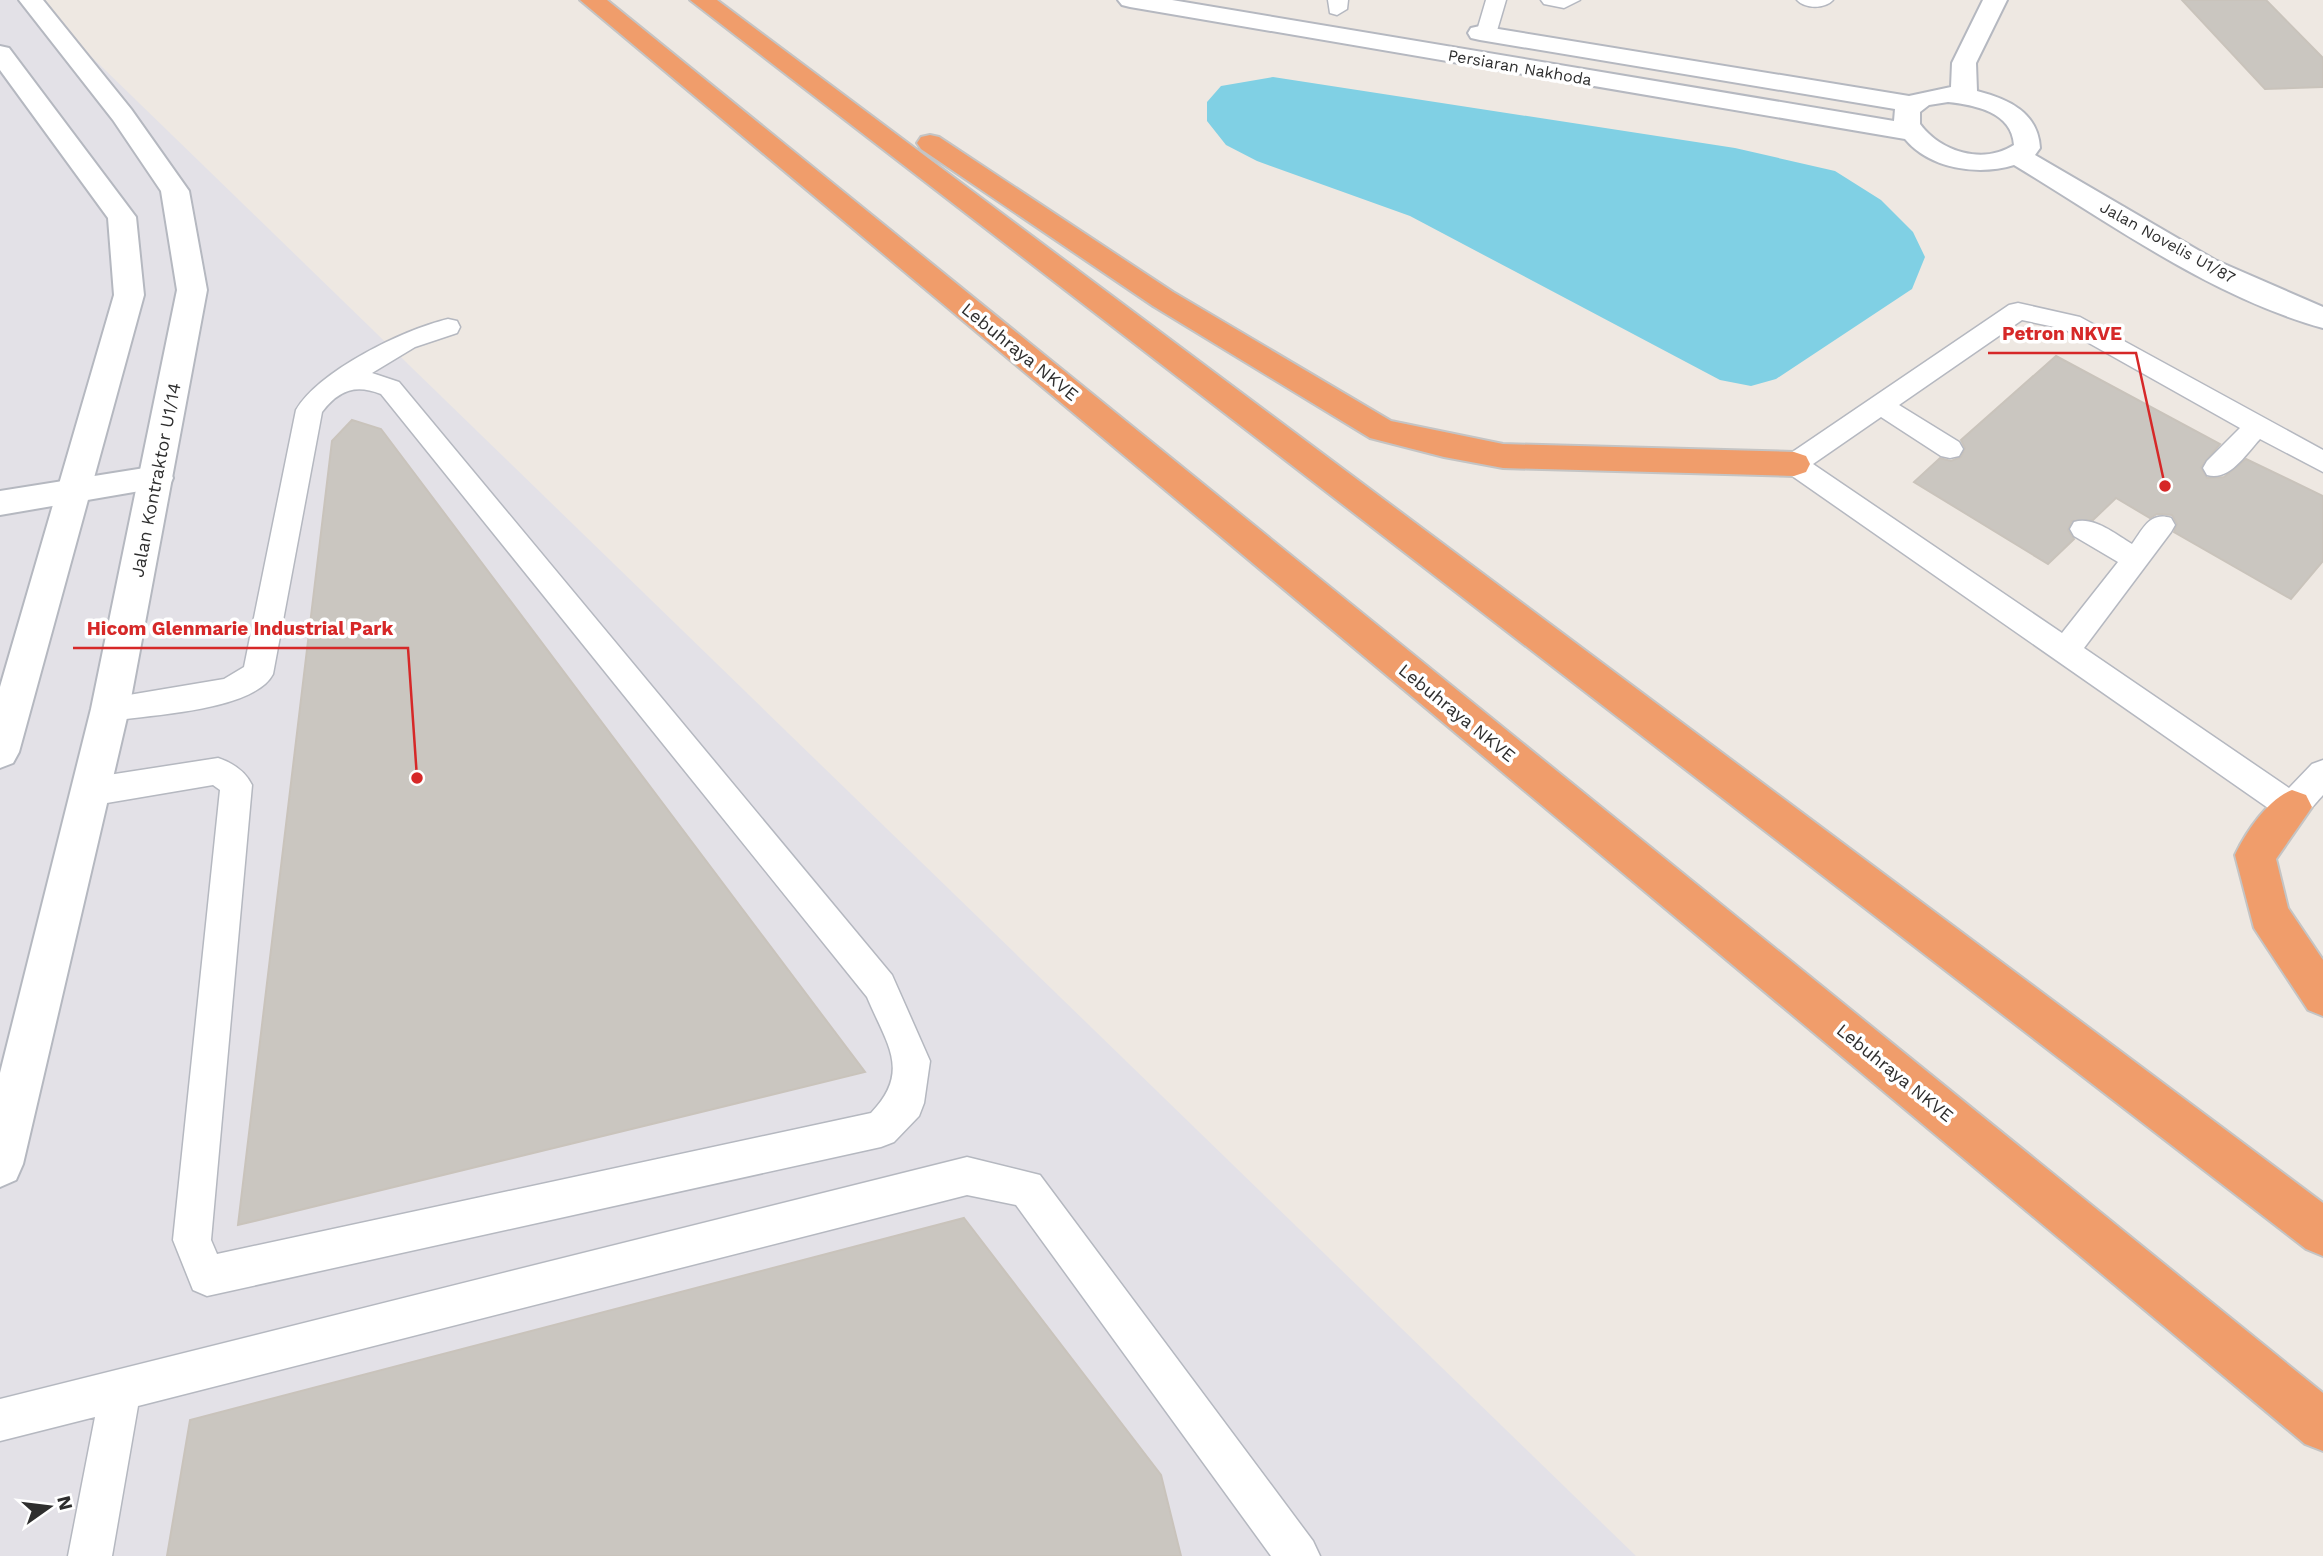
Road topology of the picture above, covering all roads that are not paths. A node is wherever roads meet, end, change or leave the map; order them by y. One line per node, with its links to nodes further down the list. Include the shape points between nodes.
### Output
1 (31, 0): 30 (street, Jalan Kontraktor U1/14, via 175,191 192,290)
2 (592, 0): 47 (highway, Lebuhraya NKVE)
3 (702, 0): 44 (highway)
4 (716, 0): 28 (highway, via 1163,299 1381,430 1503,456)
5 (1130, 0): 19 (street, Persiaran Nakhoda)
6 (1496, 0): 15 (lane)
7 (1550, 0): 8 (lane)
8 (1570, 0)
9 (1807, 0): 10 (lane)
10 (1823, 0)
11 (1994, 0): 17 (street, via 1964,63)
12 (1330, 5): 13 (street)
13 (1364, 14)
14 (1459, 29): 15 (street, Persiaran Nakhoda)
15 (1486, 34): 18 (street, Persiaran Nakhoda)
16 (0, 52): 31 (street, via 122,216 129,295)
17 (1964, 96): 18 (street, via 1934,96); 20 (street, via 2001,108 2025,127 2027,148)
18 (1912, 104): 19 (street, via 1905,117)
19 (1911, 132): 20 (street, via 1935,150 1971,161)
20 (2018, 156): 21 (street, Jalan Novelis U1/87, via 2182,254 2284,305)
21 (2323, 318)
22 (448, 327): 23 (lane, via 394,348)
23 (341, 382): 37 (lane, via 323,390 309,410 258,674 230,690); 40 (lane, via 368,378 390,388 880,986 912,1061 906,1103 881,1129 207,1276 192,1240 236,785 219,771)
24 (1880, 405): 25 (lane, via 2018,311 2071,323); 26 (lane); 28 (lane)
25 (2257, 426): 27 (lane); 29 (lane)
26 (1950, 449)
27 (2323, 462)
28 (1794, 464): 36 (lane)
29 (2216, 468)
30 (157, 478): 31 (street); 37 (street, Jalan Kontraktor U1/14)
31 (74, 491): 32 (street); 38 (street)
32 (0, 503)
33 (2161, 525): 35 (lane)
34 (2084, 529): 35 (lane)
35 (2136, 559): 36 (lane)
36 (2065, 651): 41 (lane)
37 (110, 709): 40 (street, Jalan Kontraktor U1/14)
38 (0, 752)
39 (2323, 773): 41 (lane)
40 (89, 792): 43 (street, Jalan Kontraktor U1/14)
41 (2292, 807): 42 (highway, via 2255,855 2269,915)
42 (2323, 996)
43 (0, 1164)
44 (2323, 1232)
45 (120, 1391): 46 (lane); 48 (lane); 49 (lane, via 967,1176 1027,1188)
46 (0, 1420)
47 (2323, 1426)
48 (90, 1556)
49 (1298, 1556)

